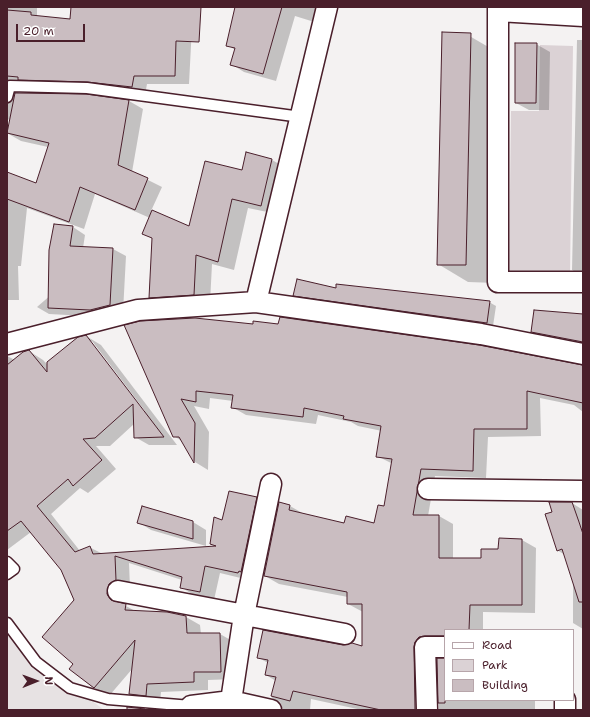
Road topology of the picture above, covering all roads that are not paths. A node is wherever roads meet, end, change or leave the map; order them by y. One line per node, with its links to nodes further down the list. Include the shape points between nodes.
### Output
1 (327, 7): 5 (street)
2 (498, 9): 3 (street); 6 (street, via 498,282)
3 (583, 16)
4 (7, 97): 5 (lane, via 10,86 87,88)
5 (301, 116): 7 (street)
6 (583, 282)
7 (256, 302): 8 (street, via 138,310); 9 (street, via 481,334)
8 (7, 344)
9 (583, 354)
10 (271, 484): 16 (street)
11 (428, 489): 12 (street)
12 (583, 492)
13 (7, 562): 14 (lane, via 14,569)
14 (7, 574)
15 (118, 592): 16 (street)
16 (244, 615): 18 (street); 20 (street)
17 (7, 623): 21 (lane, via 36,662 70,688 108,699)
18 (344, 634)
19 (444, 647): 23 (street, via 425,647)
20 (231, 701): 21 (street); 22 (street)
21 (191, 708)
22 (271, 710)
23 (427, 710)

